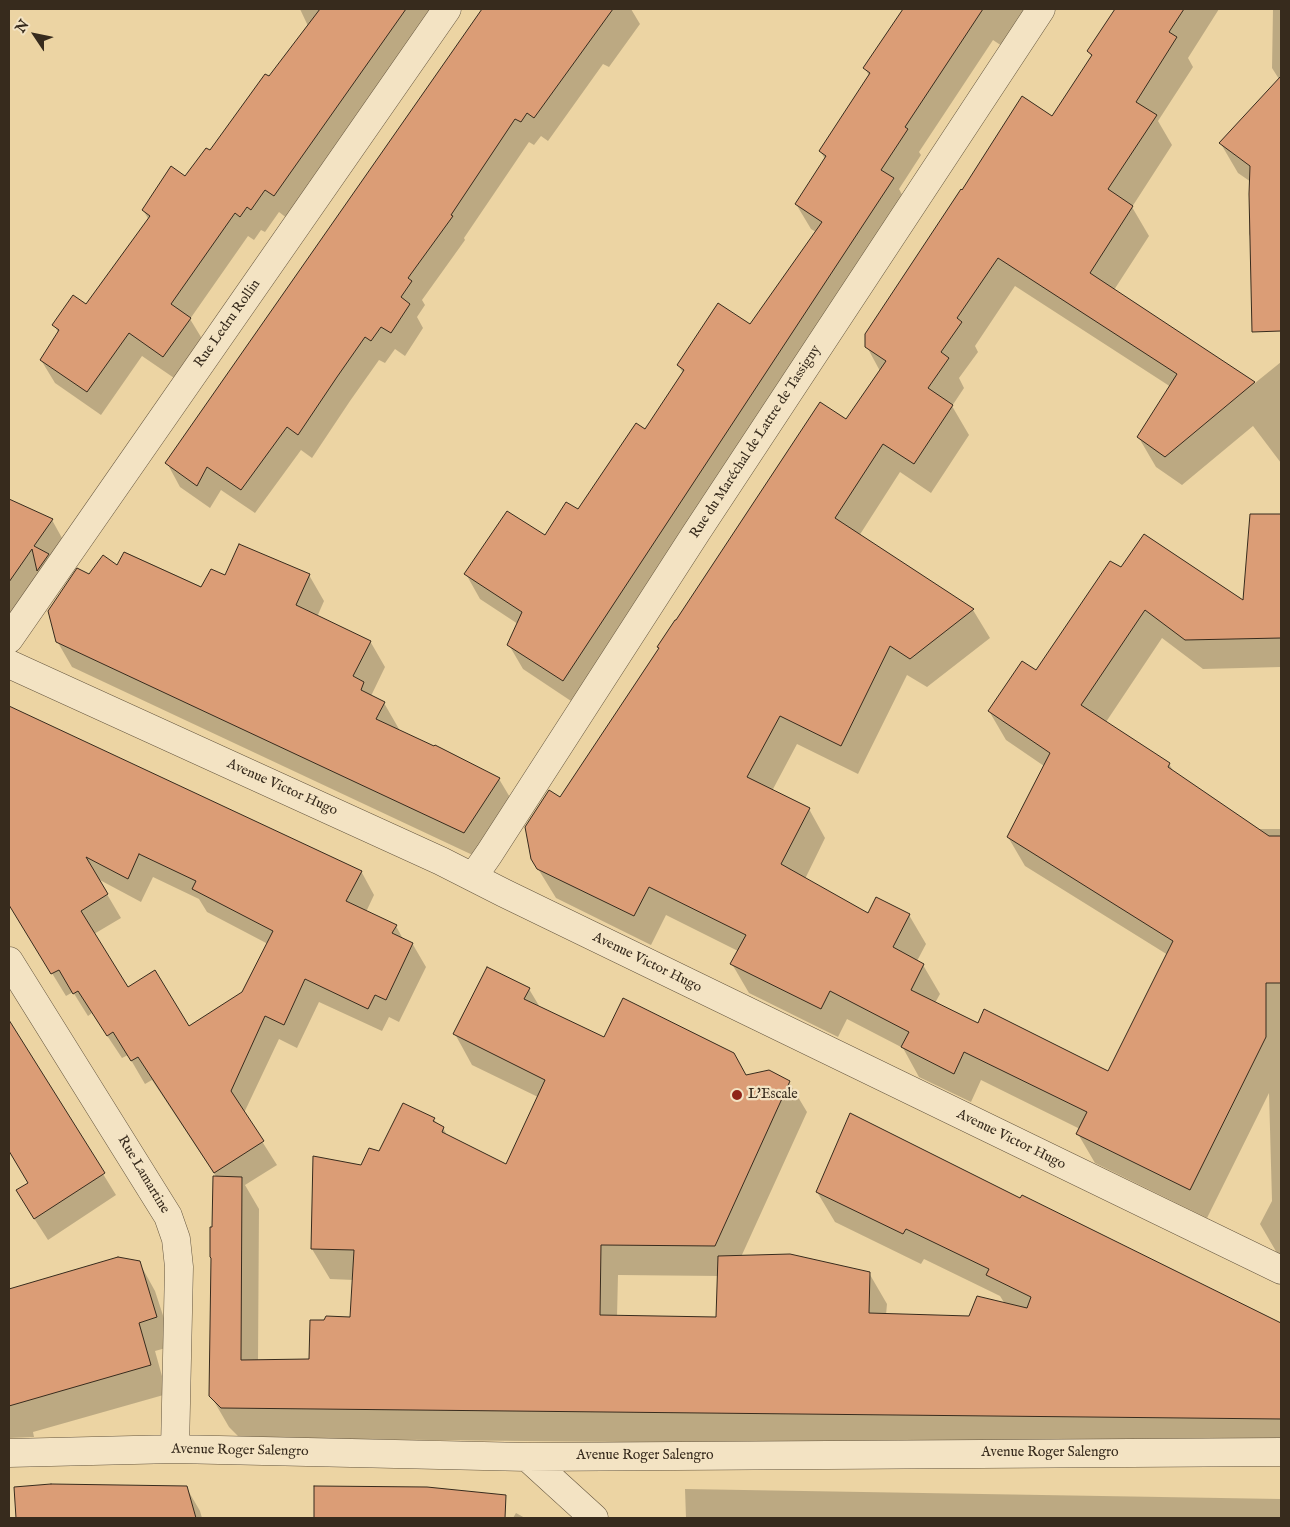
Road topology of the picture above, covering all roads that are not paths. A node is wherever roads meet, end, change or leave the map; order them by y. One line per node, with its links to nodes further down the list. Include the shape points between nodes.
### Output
1 (448, 9): 3 (street, Rue Ledru Rollin)
2 (1041, 9): 5 (street, Rue du Maréchal de Lattre de Tassigny)
3 (9, 639)
4 (9, 664): 5 (street, Avenue Victor Hugo)
5 (473, 877): 7 (street, Avenue Victor Hugo)
6 (9, 961): 8 (street, Rue Lamartine, via 168,1216 176,1239 179,1267)
7 (1281, 1270)
8 (175, 1449): 10 (street, Avenue Roger Salengro); 11 (street, Avenue Roger Salengro)
9 (1281, 1452): 11 (street, Avenue Roger Salengro)
10 (9, 1453)
11 (527, 1457): 12 (street)
12 (594, 1518)

